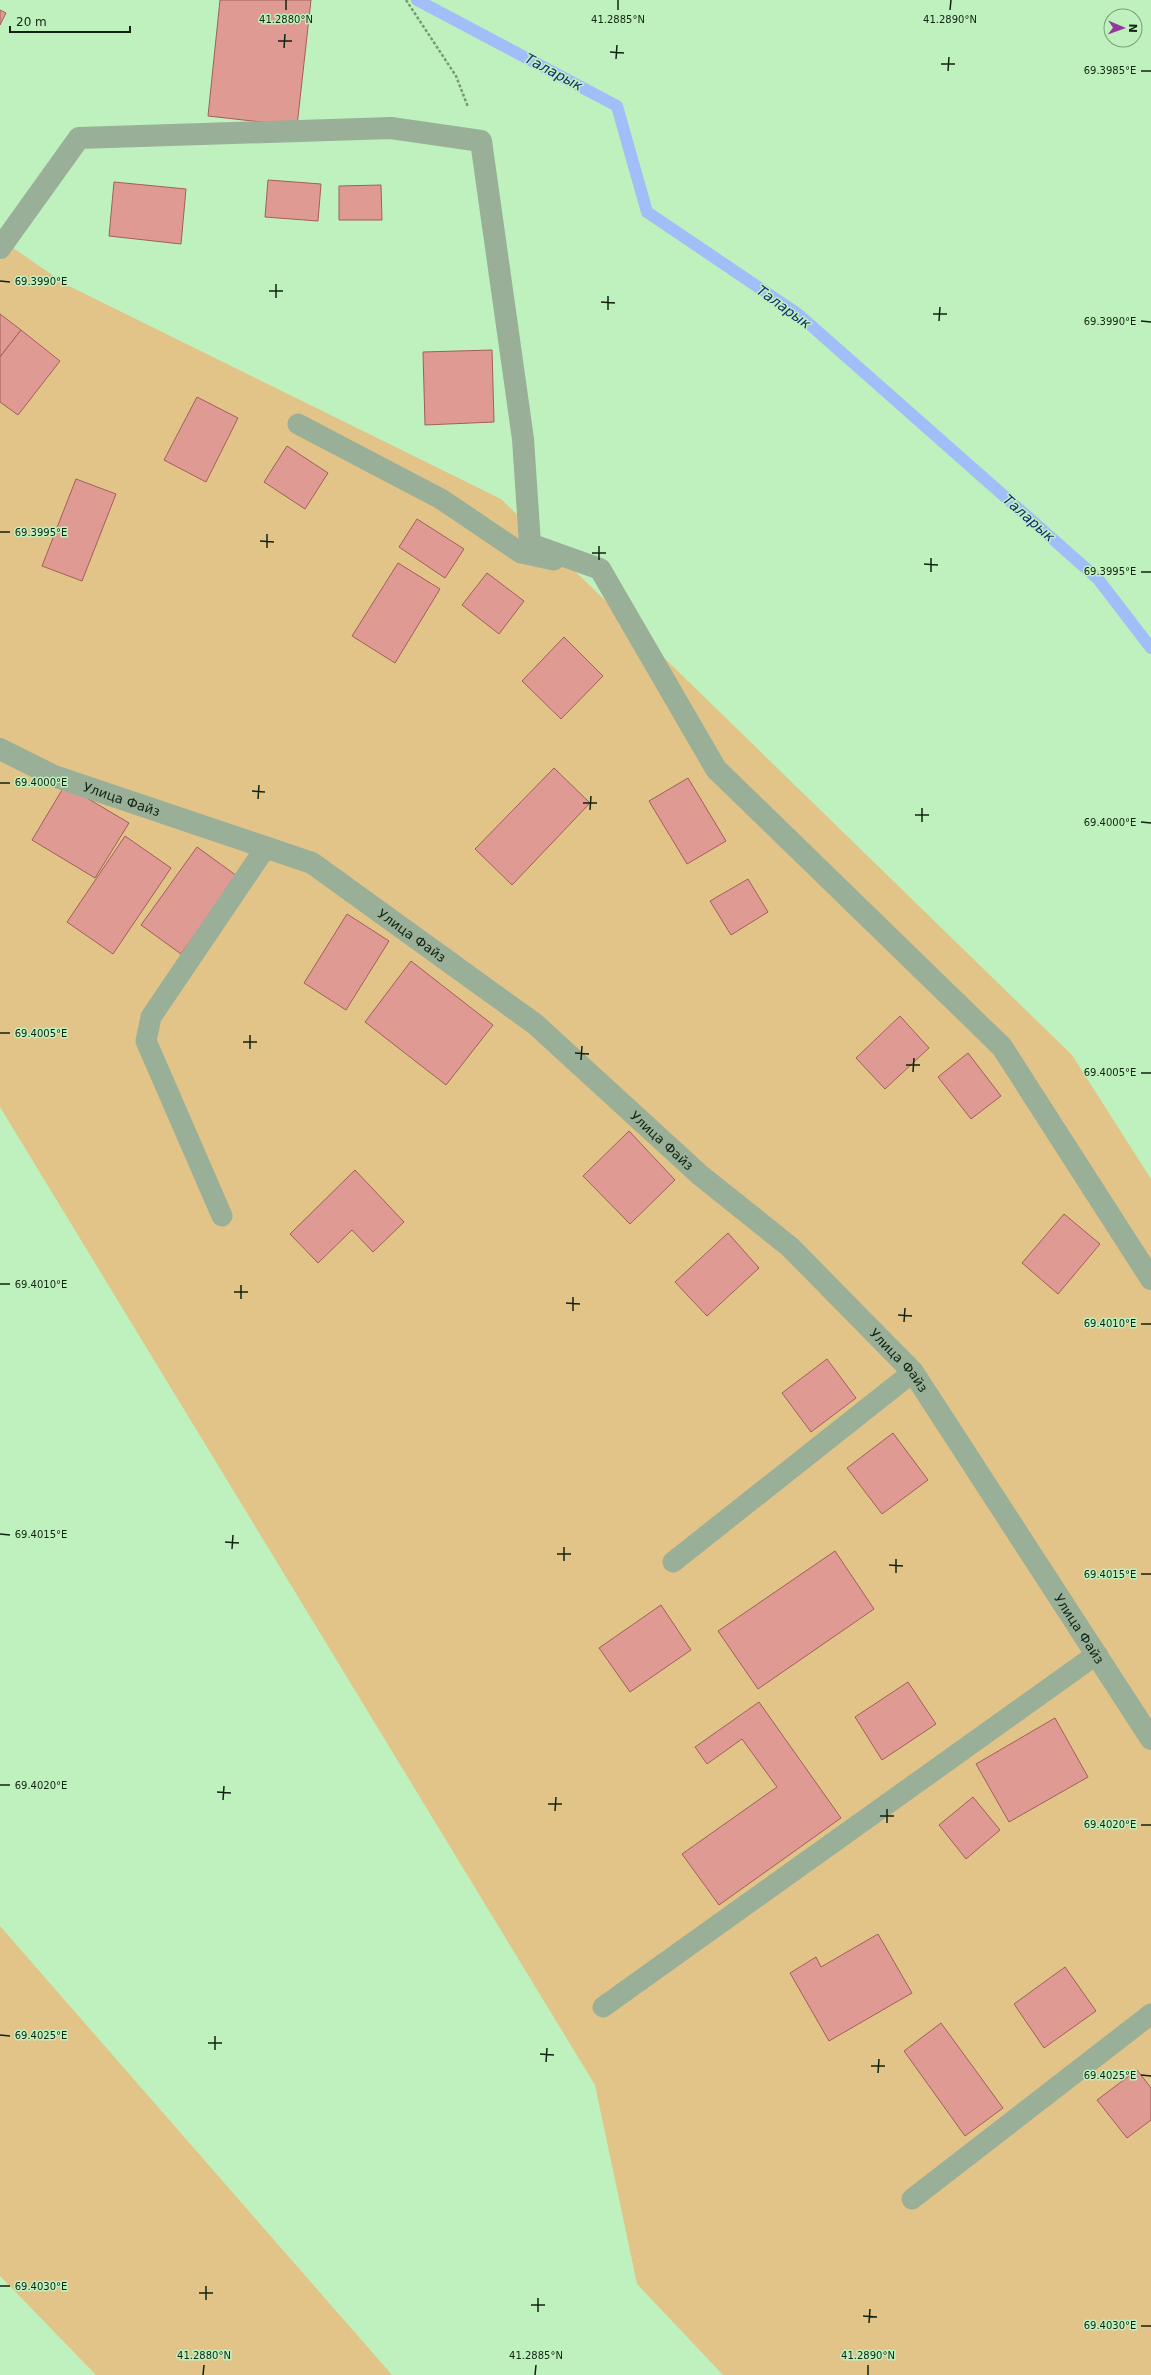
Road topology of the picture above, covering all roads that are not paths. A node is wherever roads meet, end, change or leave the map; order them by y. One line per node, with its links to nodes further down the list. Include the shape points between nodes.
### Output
1 (0, 248): 3 (street, via 79,138 391,128 481,141 523,439 530,544)
2 (298, 424): 3 (lane, via 441,499 521,553)
3 (600, 570): 7 (street, via 716,768 1002,1047)
4 (0, 749): 5 (street, Улица Файз, via 54,776)
5 (266, 848): 6 (lane, via 151,1017 146,1041); 8 (street, Улица Файз, via 312,863 535,1024 700,1175 790,1247)
6 (222, 1216)
7 (1151, 1279)
8 (913, 1372): 9 (lane); 10 (street, Улица Файз)
9 (673, 1562)
10 (1097, 1654): 11 (street, Улица Файз); 12 (lane)
11 (1151, 1739)
12 (603, 2007)
13 (1151, 2014): 14 (lane)
14 (912, 2199)

